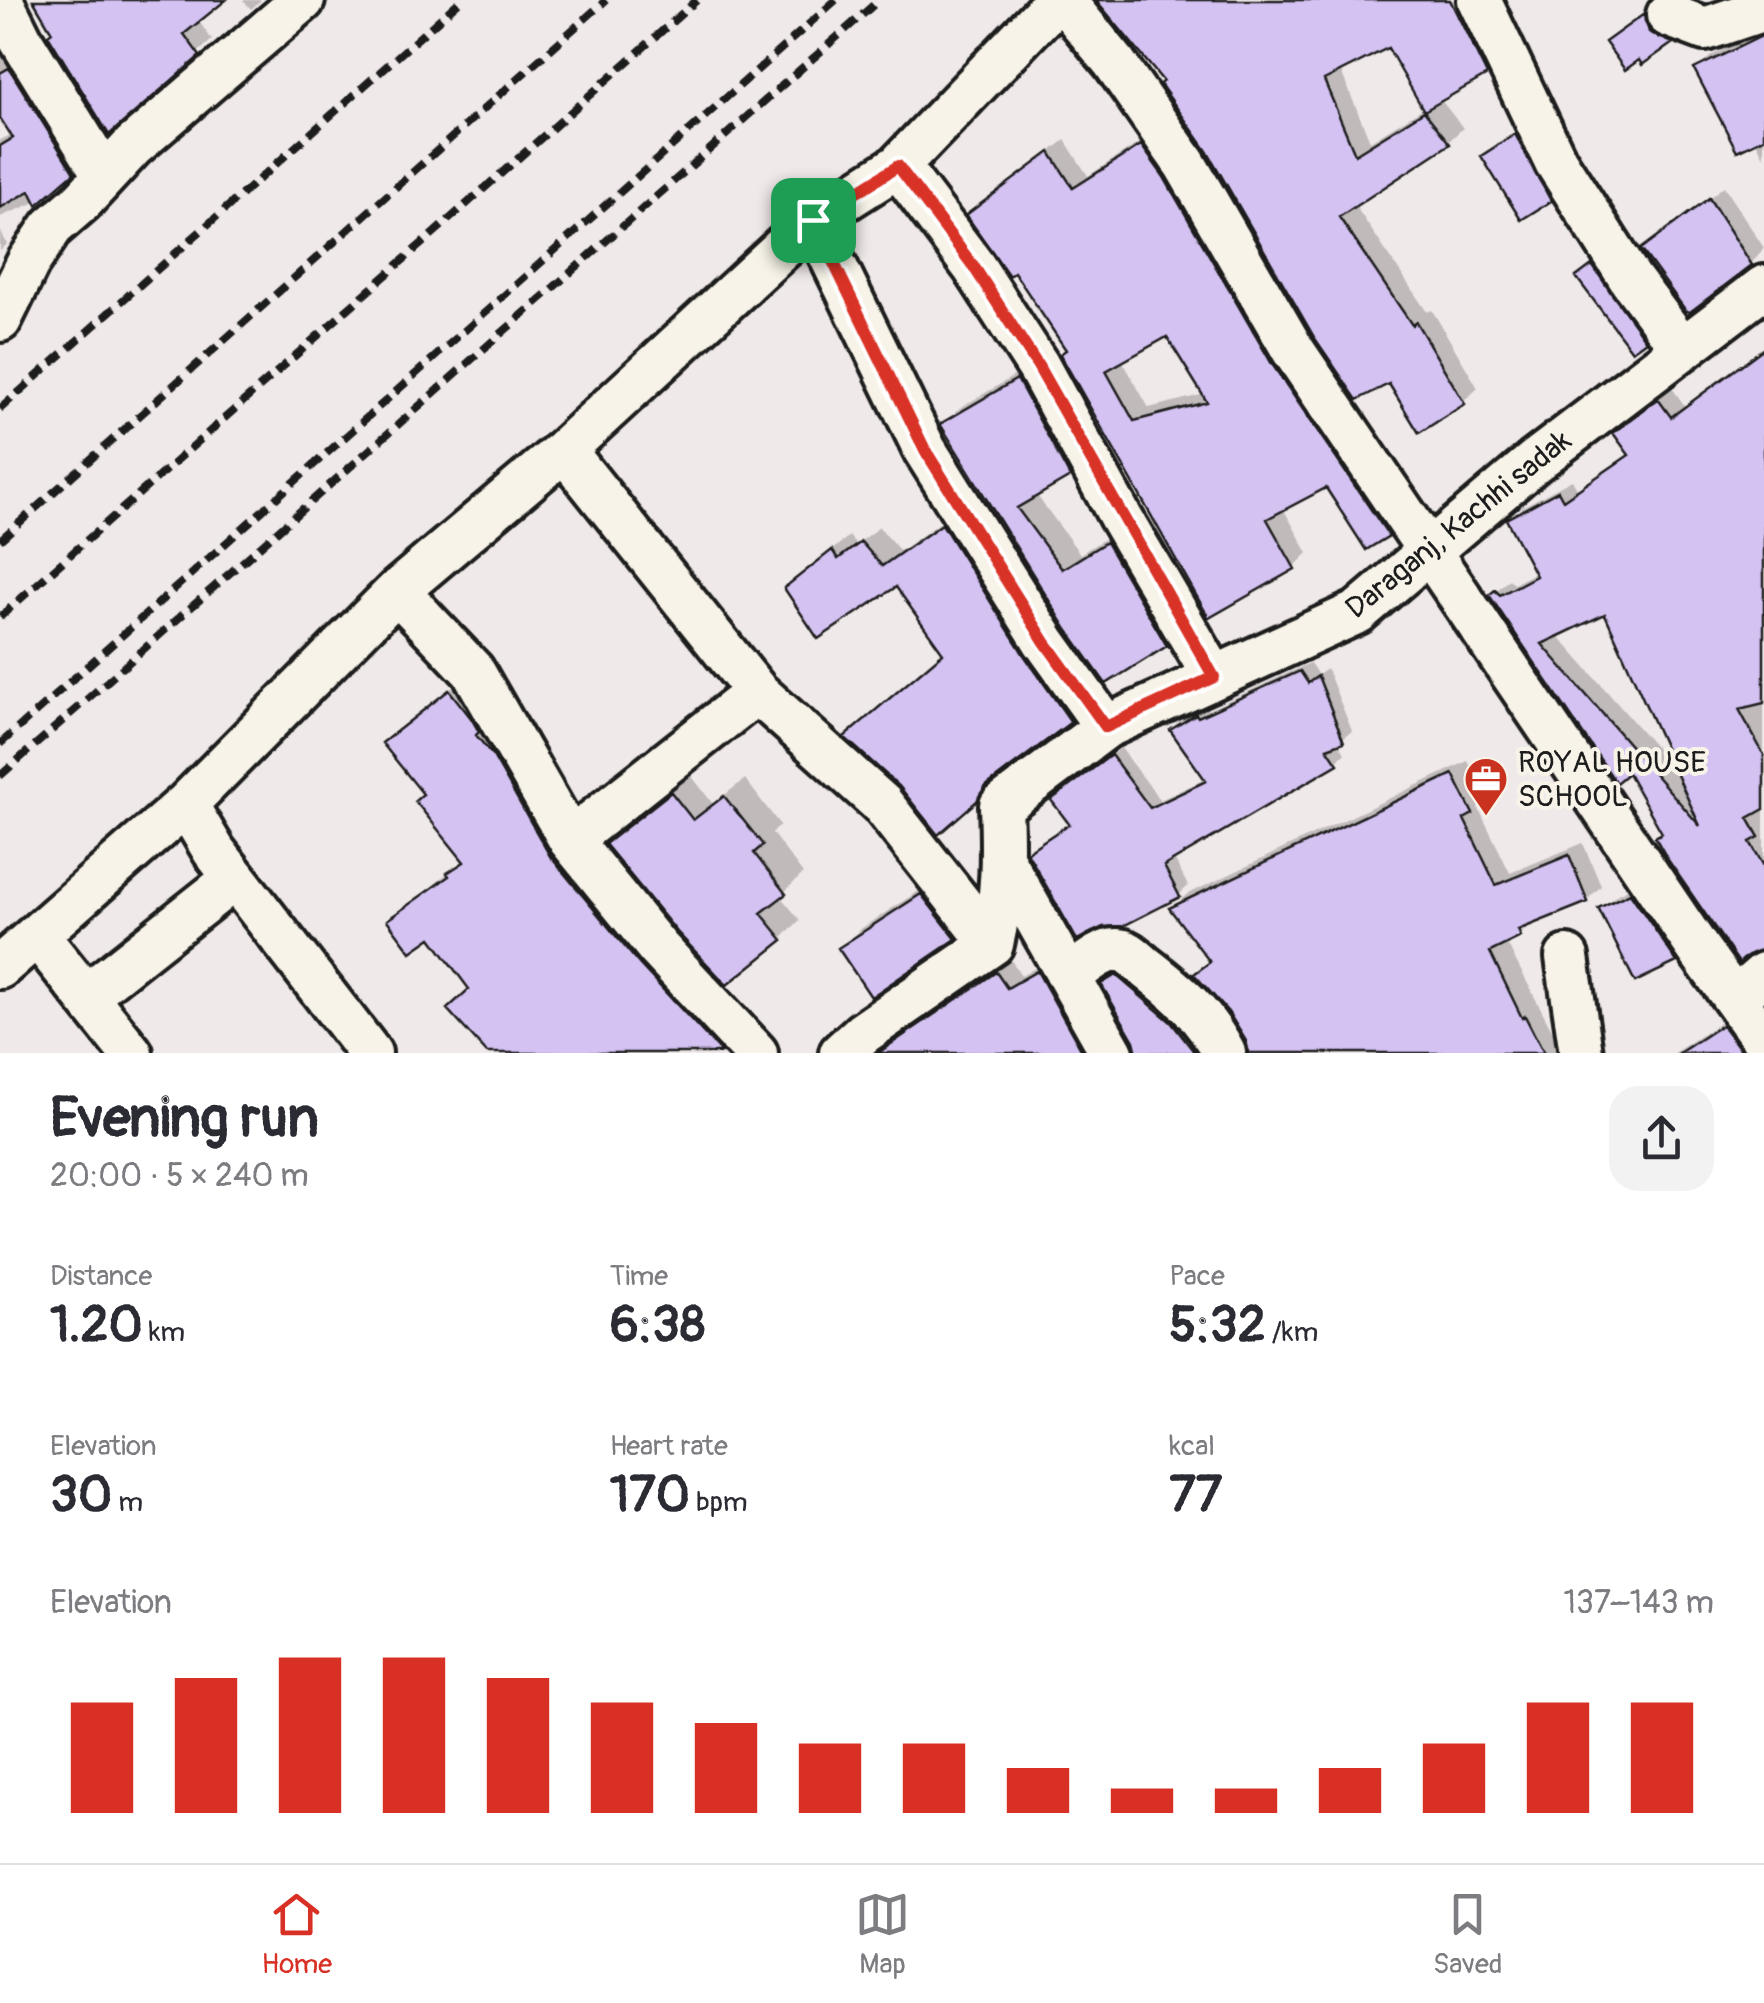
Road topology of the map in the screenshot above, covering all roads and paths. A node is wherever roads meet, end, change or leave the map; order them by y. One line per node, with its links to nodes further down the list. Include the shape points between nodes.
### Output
1 (1, 0): 7 (street)
2 (303, 0): 9 (street)
3 (1060, 0): 8 (street); 15 (street, via 1114,62 1185,164 1293,350)
4 (1478, 0): 13 (street, via 1556,162)
5 (1764, 9): 6 (street, via 1705,29)
6 (1668, 15)
7 (10, 45): 9 (street)
8 (898, 166): 10 (street); 17 (street, via 1038,366)
9 (105, 176): 12 (street, via 52,227)
10 (813, 220): 14 (street); 19 (street, via 925,450)
11 (1764, 287): 13 (street, Daraganj, Kachhi sadak)
12 (0, 320)
13 (1683, 348): 15 (street, Daraganj, Kachhi sadak, via 1534,462)
14 (564, 450): 16 (street); 18 (street)
15 (1429, 554): 17 (street, Daraganj, Kachhi sadak, via 1358,612); 29 (street)
16 (397, 591): 20 (street); 21 (street, via 473,671)
17 (1214, 677): 19 (street, Daraganj, Kachhi sadak)
18 (757, 692): 21 (street); 25 (street, via 882,804)
19 (1106, 727): 22 (street, Daraganj, Kachhi sadak, via 1001,806)
20 (186, 804): 23 (street); 24 (street)
21 (570, 840): 34 (street)
22 (1003, 860): 25 (street, Daraganj, Kachhi sadak); 28 (street)
23 (235, 878): 30 (street); 33 (street)
24 (37, 934): 27 (street); 30 (street)
25 (992, 944): 35 (street)
26 (1567, 957): 38 (street)
27 (0, 967)
28 (1069, 977): 36 (street); 37 (street, via 1103,953 1127,951 1176,989)
29 (1750, 987): 31 (street)
30 (86, 996): 32 (street)
31 (1764, 1040)
32 (131, 1053)
33 (370, 1053)
34 (756, 1053)
35 (840, 1053)
36 (1112, 1053)
37 (1224, 1053)
38 (1581, 1053)

